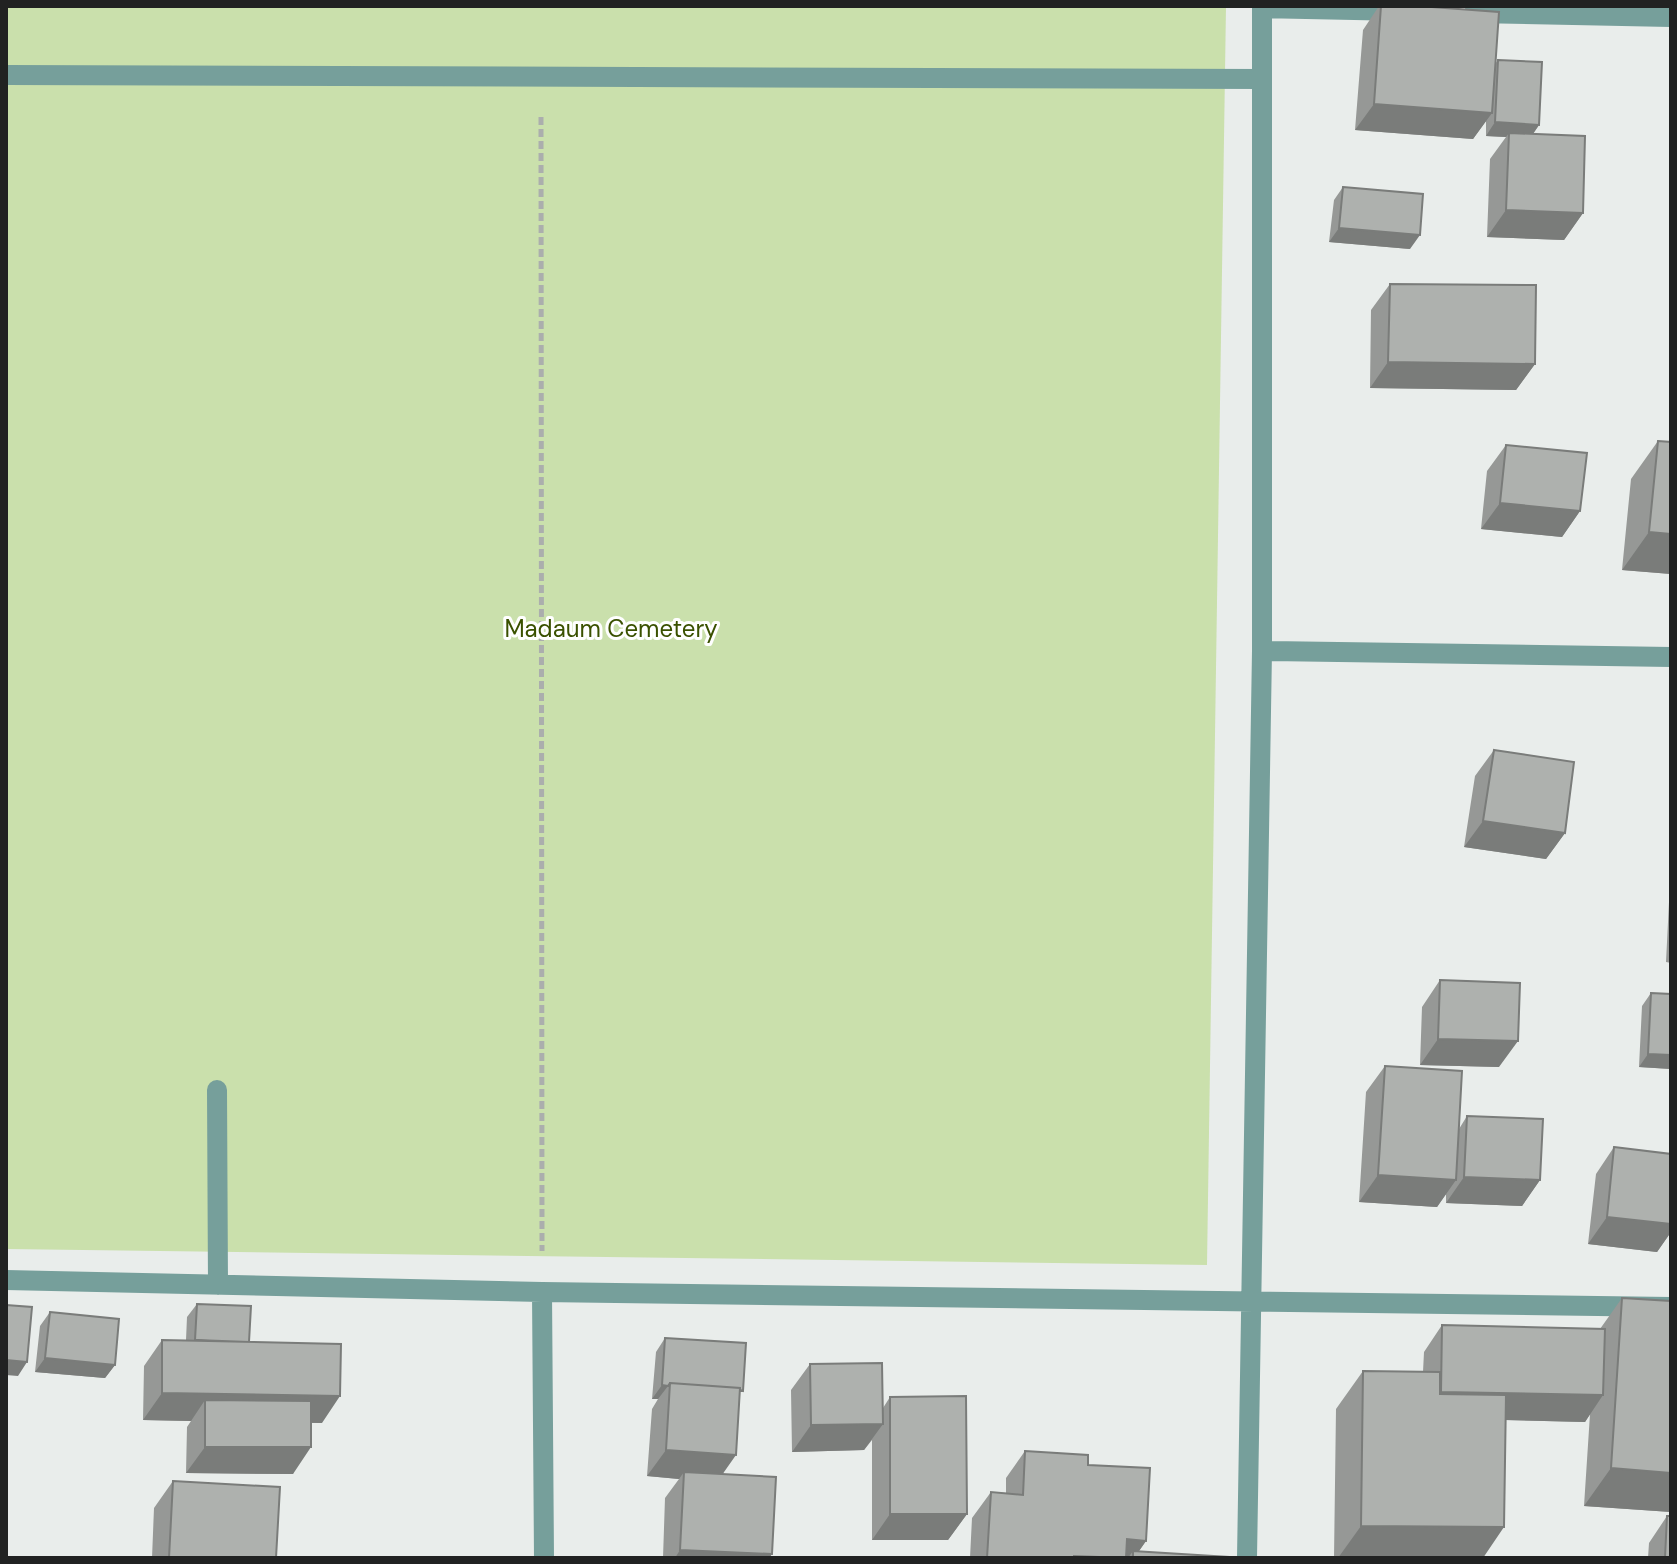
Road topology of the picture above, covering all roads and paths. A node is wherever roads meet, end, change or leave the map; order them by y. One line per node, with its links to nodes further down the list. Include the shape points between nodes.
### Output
1 (1262, 7): 2 (street); 7 (street)
2 (1419, 11)
3 (1451, 12): 4 (street)
4 (1671, 17)
5 (6, 75): 6 (street)
6 (541, 76): 7 (street); 13 (path)
7 (1262, 79): 8 (street)
8 (1262, 651): 9 (street); 14 (street)
9 (1671, 657)
10 (217, 1090): 12 (street)
11 (6, 1280): 12 (street)
12 (218, 1285): 13 (street)
13 (542, 1292): 14 (street); 16 (street)
14 (1251, 1302): 15 (street); 17 (street)
15 (1671, 1307)
16 (544, 1558)
17 (1247, 1558)

